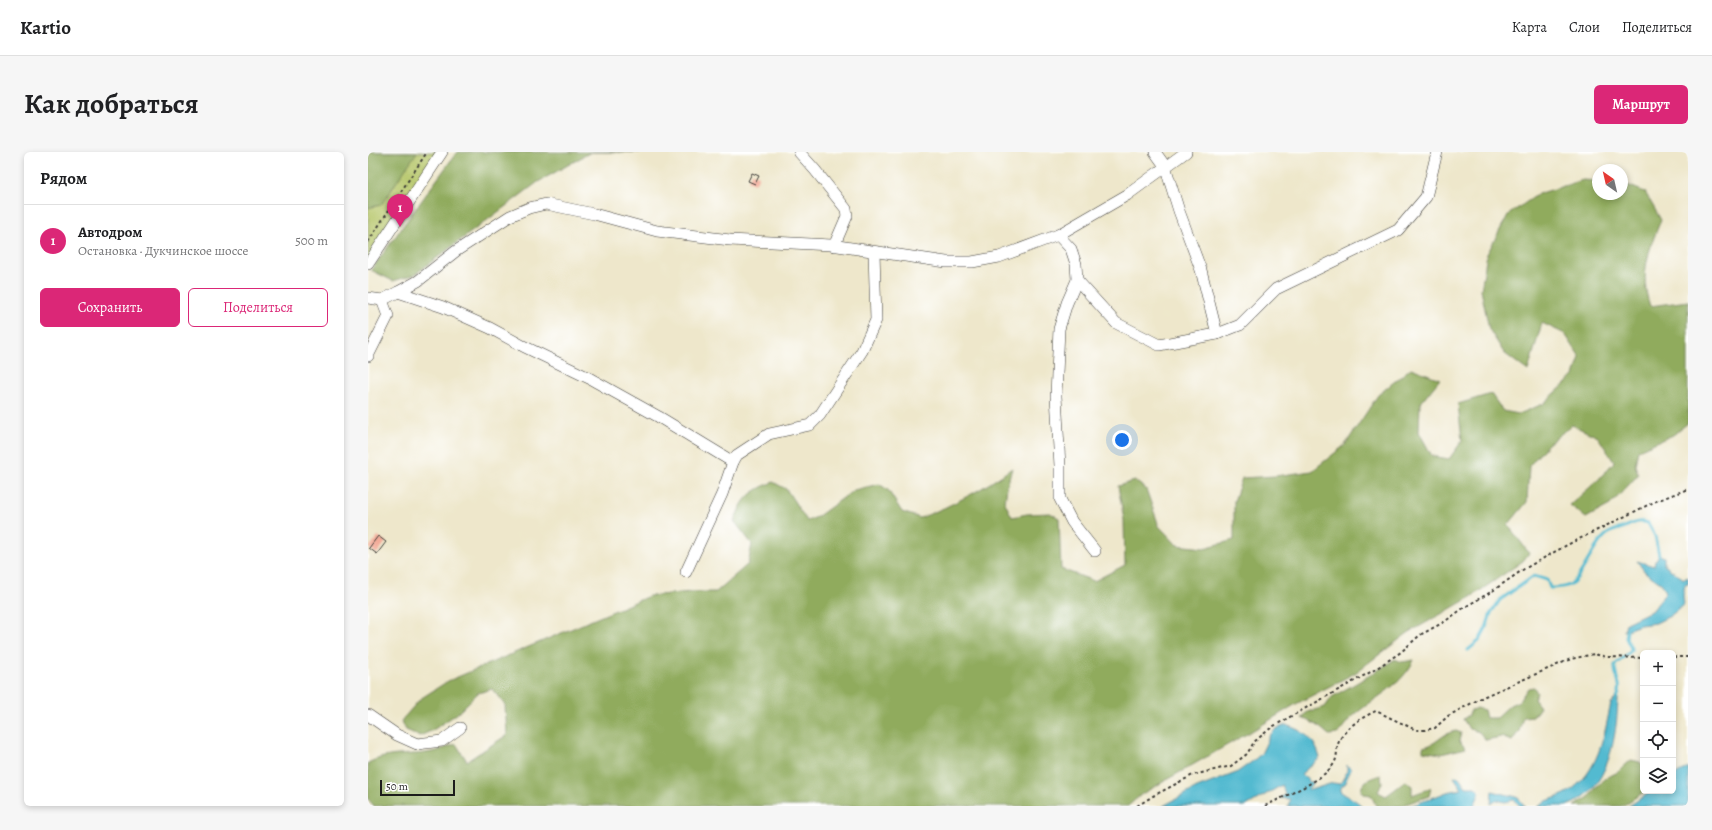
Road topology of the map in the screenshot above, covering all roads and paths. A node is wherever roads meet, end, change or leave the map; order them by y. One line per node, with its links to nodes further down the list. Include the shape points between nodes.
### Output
1 (427, 152): 9 (path)
2 (442, 152): 12 (street)
3 (799, 152): 10 (street, via 846,209 847,216)
4 (1155, 152): 7 (street)
5 (1186, 152): 7 (street)
6 (1437, 152): 17 (street, via 1426,197 1398,230 1276,289 1240,325)
7 (1164, 166): 8 (street, via 1127,195); 17 (street, via 1201,270)
8 (1058, 235): 11 (street, via 1000,257 972,262 946,262); 13 (street, via 1071,249 1076,264)
9 (368, 242)
10 (834, 246): 11 (street); 14 (street, via 730,240 657,231 546,204 510,216 456,251 418,281)
11 (874, 252): 19 (street, via 876,320 862,351 820,415 810,425 769,434 737,455)
12 (368, 264)
13 (1077, 280): 17 (street, via 1116,323 1160,345); 21 (street, via 1066,303 1059,329 1056,396 1060,499 1072,522)
14 (398, 292): 16 (street); 19 (street, via 443,307 490,328 589,378)
15 (368, 298): 16 (street)
16 (382, 300): 18 (street, via 388,316)
17 (1217, 334)
18 (368, 356)
19 (733, 462): 22 (street, via 722,494)
20 (1688, 489): 28 (path, via 1656,501 1524,569 1492,592 1420,635 1401,652 1374,670 1272,727 1254,742 1247,754 1231,766 1193,775)
21 (1095, 551)
22 (686, 572)
23 (1676, 657): 24 (path)
24 (1688, 657)
25 (1640, 658): 29 (path, via 1594,654 1571,659 1485,696 1448,716 1434,728 1425,730 1416,730 1376,711 1365,716 1342,736 1337,756 1327,771)
26 (368, 715): 27 (street, via 397,735 417,744 442,741)
27 (460, 728)
28 (1137, 806)
29 (1265, 806)

